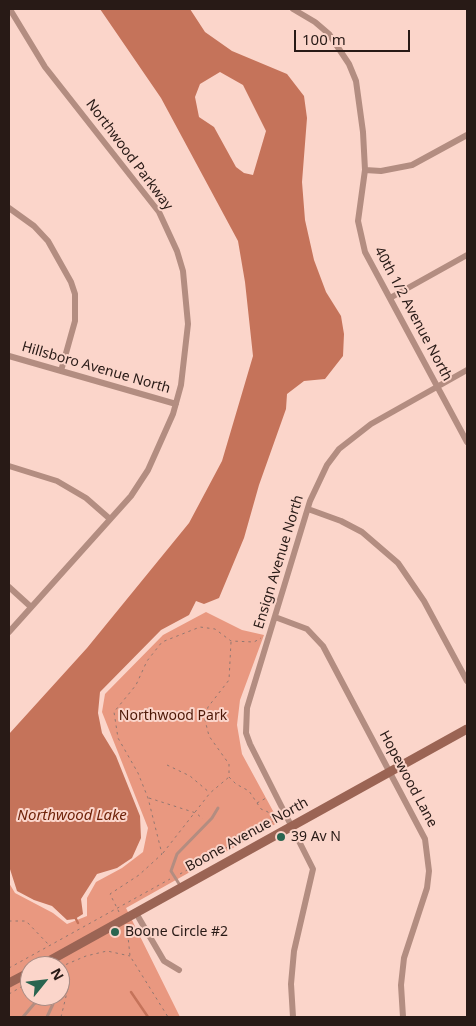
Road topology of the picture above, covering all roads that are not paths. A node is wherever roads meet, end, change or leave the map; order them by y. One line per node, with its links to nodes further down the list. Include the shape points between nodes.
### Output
1 (292, 9): 4 (street, 40th 1/2 Avenue North, via 329,34 349,64 359,100)
2 (12, 11): 12 (street, Northwood Parkway, via 45,66 159,212 178,251 188,324)
3 (467, 135): 4 (street, via 412,165 390,170)
4 (365, 170): 7 (street, 40th 1/2 Avenue North, via 358,221 360,237)
5 (9, 208): 10 (street, via 48,241 71,282 75,321)
6 (467, 255): 7 (street)
7 (390, 298): 11 (street, 40th 1/2 Avenue North)
8 (9, 356): 10 (street, Hillsboro Avenue North)
9 (467, 370): 11 (street, Ensign Avenue North)
10 (61, 372): 12 (street, Hillsboro Avenue North)
11 (438, 386): 13 (street, 40th 1/2 Avenue North); 15 (street, Ensign Avenue North, via 371,424 339,448 317,482)
12 (176, 404): 16 (street, Northwood Parkway, via 148,470)
13 (467, 442)
14 (9, 466): 16 (street, via 57,480 86,498)
15 (308, 509): 19 (street, Ensign Avenue North); 21 (street, via 362,532 398,563 420,594)
16 (110, 519): 18 (street, Northwood Parkway)
17 (9, 587): 18 (street)
18 (31, 607): 20 (street, Northwood Parkway)
19 (276, 617): 23 (street, Hopewood Lane, via 307,629 316,637); 25 (street, Ensign Avenue North, via 248,708 246,733)
20 (9, 632)
21 (467, 682)
22 (467, 729): 23 (street, Boone Avenue North)
23 (390, 772): 25 (street, Boone Avenue North); 33 (street, Hopewood Lane, via 418,823 428,854 427,888 404,958 400,985)
24 (218, 808): 26 (lane, via 178,854 171,871)
25 (292, 826): 26 (street, Boone Avenue North); 32 (street, Ensign Avenue North, via 313,869 294,951)
26 (181, 888): 27 (street, Boone Avenue North)
27 (136, 913): 28 (street, Boone Avenue North); 29 (street, via 164,961)
28 (59, 956)
29 (179, 970)
30 (32, 1006): 31 (lane)
31 (23, 1017)
32 (293, 1017)
33 (402, 1017)

